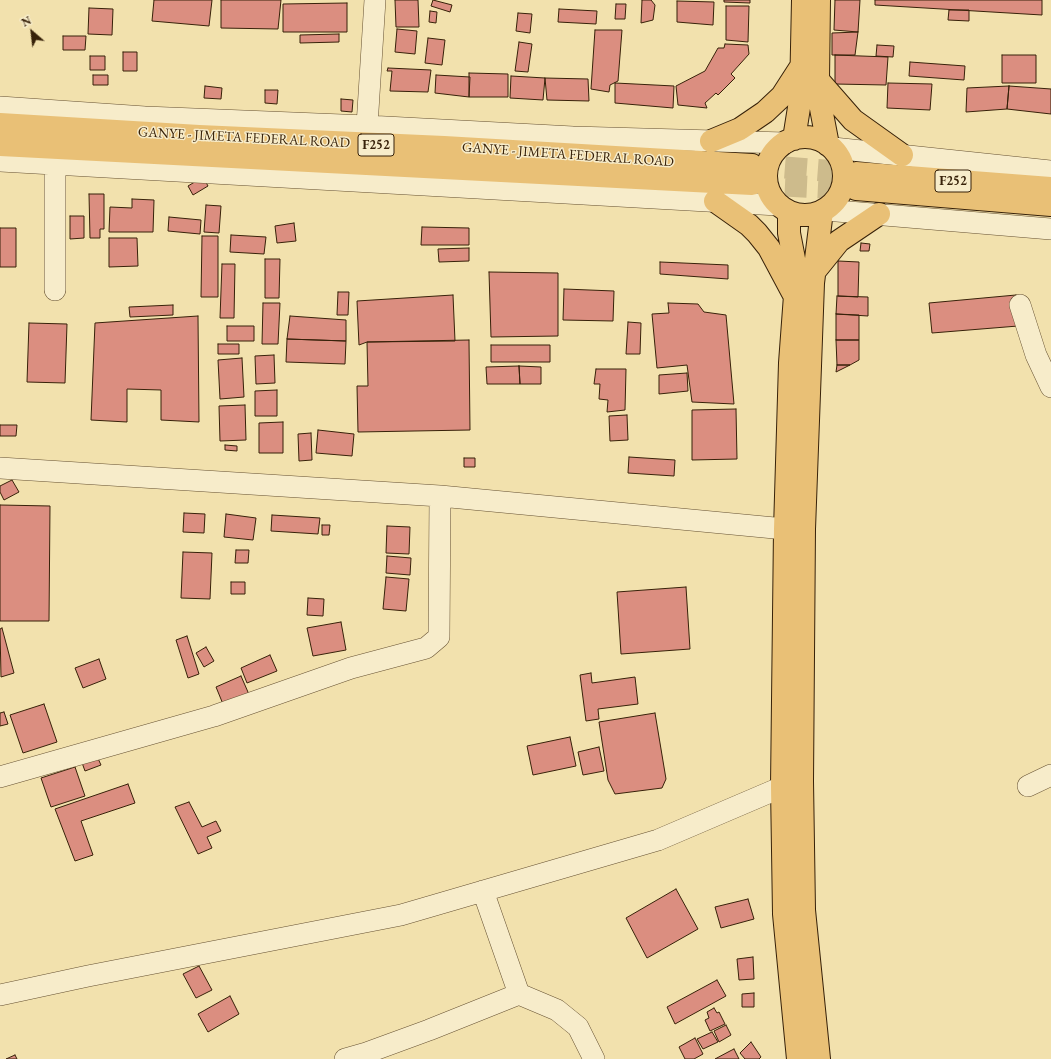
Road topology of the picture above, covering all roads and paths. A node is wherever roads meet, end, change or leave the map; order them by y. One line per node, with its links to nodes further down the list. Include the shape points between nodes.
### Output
1 (375, 0): 8 (street)
2 (803, 0): 4 (main road)
3 (819, 0): 5 (main road)
4 (802, 65): 9 (main road, via 782,96 765,112 740,129); 10 (main road, via 800,111)
5 (818, 80): 12 (main road, via 819,98); 13 (main road, via 853,120)
6 (0, 107): 8 (street, via 145,117)
7 (0, 124): 11 (main road, GANYE - JIMETA FEDERAL ROAD / F252, via 444,147 752,175)
8 (367, 126): 9 (street, via 573,137)
9 (711, 141): 10 (street)
10 (790, 141): 12 (main road, via 804,137 815,138); 20 (main road, via 771,158 766,177 771,197)
11 (0, 145)
12 (830, 147): 13 (street); 21 (main road, via 843,165 844,176 839,195 833,204)
13 (902, 155): 16 (street)
14 (0, 161): 15 (street)
15 (55, 164): 18 (street); 25 (street)
16 (1051, 171)
17 (1051, 188): 19 (main road, F252, via 856,181)
18 (715, 202): 20 (street); 26 (main road, via 757,233 769,248)
19 (1051, 205)
20 (783, 208): 21 (main road, via 806,216); 26 (main road, via 795,264)
21 (824, 210): 22 (street); 24 (main road)
22 (879, 214): 23 (street); 24 (main road, via 839,241)
23 (1051, 229)
24 (814, 272): 31 (main road)
25 (55, 290)
26 (795, 296): 31 (main road, via 790,363)
27 (1020, 305): 28 (street, via 1036,355)
28 (1051, 387)
29 (0, 468): 30 (street)
30 (440, 496): 31 (street); 33 (street, via 439,637 426,648 351,668 214,716)
31 (794, 529): 35 (main road); 42 (main road, via 804,910)
32 (1051, 775): 34 (street)
33 (0, 777)
34 (1028, 786)
35 (782, 787): 36 (street, via 658,840); 41 (main road, via 784,914)
36 (483, 891): 37 (street); 38 (street, via 401,915)
37 (519, 994): 39 (street, via 422,1033); 40 (street, via 557,1010 578,1027)
38 (0, 995)
39 (345, 1059)
40 (594, 1059)
41 (798, 1059)
42 (819, 1059)

